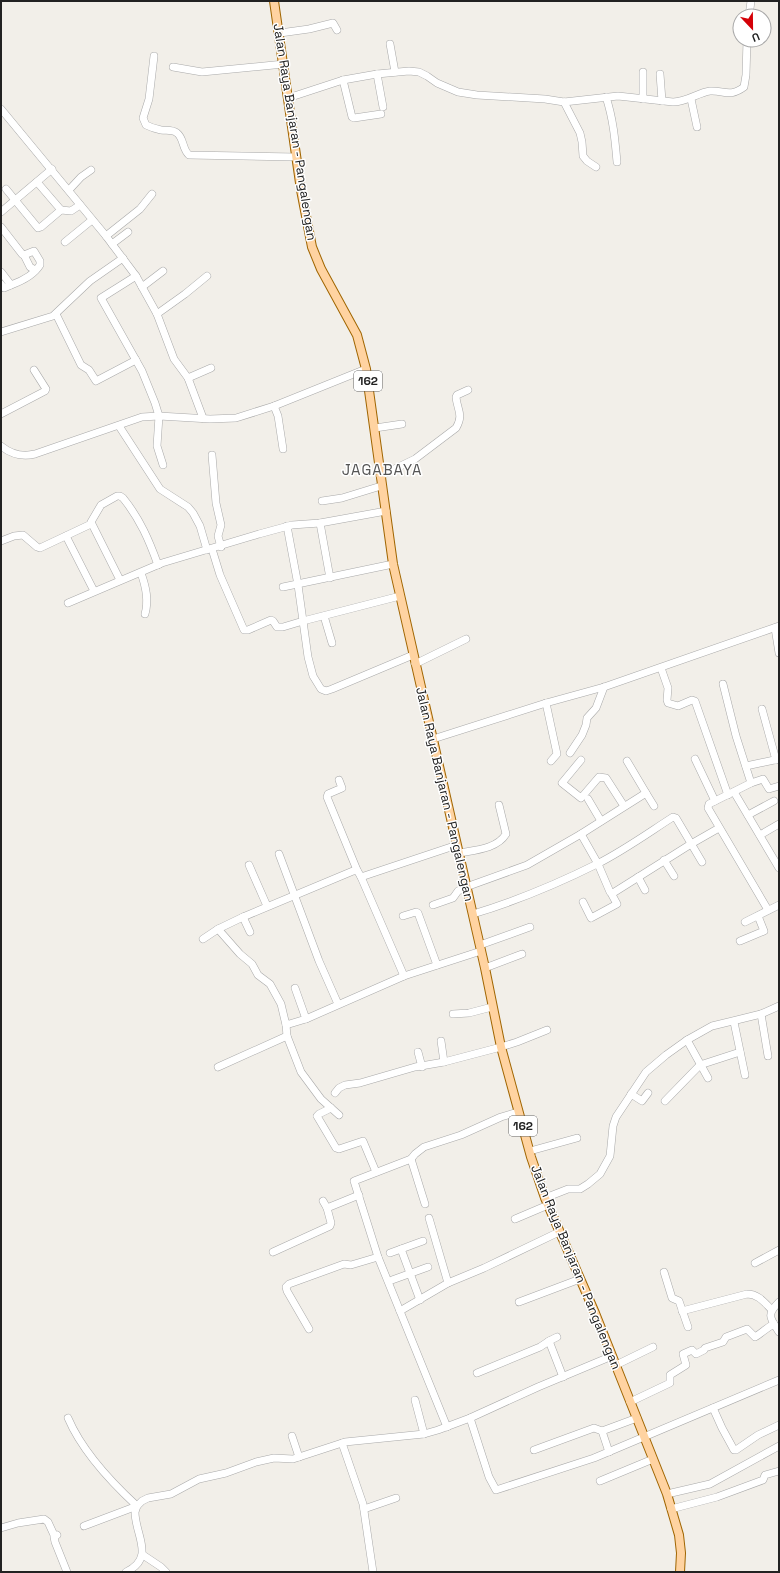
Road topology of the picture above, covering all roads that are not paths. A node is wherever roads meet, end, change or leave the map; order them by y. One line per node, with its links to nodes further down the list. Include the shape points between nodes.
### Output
1 (274, 1): 3 (main road, Jalan Raya Banjaran - Pangalengan / 162)
2 (337, 30): 3 (street, via 335,24 330,23)
3 (280, 33): 7 (main road, Jalan Raya Banjaran - Pangalengan / 162)
4 (390, 44): 9 (street)
5 (747, 48): 17 (street, via 744,87 729,94 710,91)
6 (154, 56): 22 (street, via 149,99 143,118 146,125 177,133 189,155)
7 (284, 64): 8 (street, via 202,72); 15 (main road, Jalan Raya Banjaran - Pangalengan / 162)
8 (172, 67)
9 (395, 72): 11 (street); 19 (street, via 418,72 458,92)
10 (643, 72): 16 (street)
11 (377, 74): 13 (street); 13 (street, via 382,111 354,118)
12 (660, 74): 18 (street)
13 (343, 80): 15 (street)
14 (606, 96): 16 (street); 19 (street); 23 (street, via 615,131)
15 (288, 98): 22 (main road, Jalan Raya Banjaran - Pangalengan / 162)
16 (643, 99): 18 (street)
17 (691, 99): 18 (street, via 681,102); 21 (street)
18 (662, 101)
19 (564, 102): 24 (street, via 580,134 583,156)
20 (1, 109): 25 (street)
21 (697, 127)
22 (296, 157): 55 (main road, Jalan Raya Banjaran - Pangalengan / 162, via 312,247 357,334)
23 (617, 162)
24 (596, 167)
25 (52, 169): 27 (street); 29 (street)
26 (91, 170): 29 (street)
27 (37, 182): 31 (street); 33 (street)
28 (6, 189): 31 (street)
29 (69, 190): 32 (street)
30 (152, 194): 38 (street, via 140,209)
31 (15, 200): 33 (street, via 38,228); 34 (street)
32 (80, 205): 33 (street, via 71,211); 35 (street)
33 (61, 210)
34 (1, 212)
35 (92, 220): 38 (street); 39 (street)
36 (1, 227): 41 (street)
37 (128, 232): 40 (street)
38 (106, 236): 40 (street)
39 (65, 242)
40 (112, 244): 42 (street)
41 (24, 255): 43 (street, via 30,267); 43 (street, via 31,251 35,253 40,265)
42 (123, 258): 46 (street); 50 (street, via 90,281)
43 (35, 270): 48 (street, via 28,277)
44 (163, 271): 49 (street)
45 (1, 272): 48 (street)
46 (136, 276): 49 (street); 53 (street, via 101,298)
47 (208, 276): 51 (street)
48 (4, 287)
49 (142, 287): 51 (street)
50 (56, 314): 52 (street); 53 (street, via 80,364 89,370 96,381)
51 (157, 314): 57 (street, via 174,359)
52 (1, 332)
53 (136, 360): 61 (street)
54 (211, 368): 57 (street)
55 (366, 369): 59 (street); 65 (main road, Jalan Raya Banjaran - Pangalengan / 162)
56 (34, 370): 60 (street, via 45,391)
57 (188, 378): 62 (street)
58 (468, 390): 70 (street, via 457,394 456,397 461,417 456,428 415,459)
59 (274, 406): 62 (street, via 236,418); 67 (street)
60 (1, 414)
61 (159, 416): 62 (street); 64 (street, via 142,417); 69 (street, via 157,444)
62 (203, 418)
63 (402, 424): 65 (street)
64 (119, 426): 66 (street, via 30,455 17,454); 80 (street, via 160,489 193,513)
65 (375, 428): 70 (main road, Jalan Raya Banjaran - Pangalengan / 162)
66 (1, 446)
67 (283, 449)
68 (212, 455): 79 (street, via 216,502 221,525 218,536)
69 (163, 465)
70 (380, 476): 71 (main road, Jalan Raya Banjaran - Pangalengan / 162)
71 (382, 486): 72 (street); 73 (main road, Jalan Raya Banjaran - Pangalengan / 162)
72 (322, 501)
73 (386, 510): 74 (street); 81 (main road, Jalan Raya Banjaran - Pangalengan)
74 (320, 523): 76 (street); 84 (street)
75 (91, 524): 77 (street); 82 (street, via 101,505 117,496 122,497 146,532); 85 (street)
76 (286, 526): 79 (street); 86 (street)
77 (66, 536): 78 (street, via 40,548 23,535); 88 (street)
78 (1, 541)
79 (220, 546): 80 (street)
80 (210, 550): 82 (street); 93 (street, via 244,630 271,620 279,628)
81 (393, 564): 84 (street); 89 (main road, Jalan Raya Banjaran - Pangalengan)
82 (158, 565): 83 (street)
83 (141, 573): 85 (street); 91 (street, via 147,596)
84 (330, 578): 86 (street)
85 (120, 580): 88 (street)
86 (298, 585): 87 (street); 93 (street)
87 (283, 587)
88 (94, 591): 90 (street)
89 (400, 596): 92 (street); 98 (main road, Jalan Raya Banjaran - Pangalengan)
90 (68, 603)
91 (144, 614)
92 (324, 616): 93 (street); 96 (street)
93 (303, 621): 98 (street, via 313,676 321,689 326,691)
94 (777, 627): 97 (street); 99 (street)
95 (466, 639): 98 (street)
96 (332, 643)
97 (779, 654)
98 (414, 660): 104 (main road, Jalan Raya Banjaran - Pangalengan / 162)
99 (661, 668): 101 (street); 116 (street, via 668,688 668,703 678,706 695,701)
100 (723, 684): 111 (street)
101 (604, 687): 102 (street); 105 (street, via 596,708 587,718 582,735)
102 (546, 703): 104 (street); 109 (street, via 557,754)
103 (762, 709): 107 (street)
104 (433, 739): 130 (main road, Jalan Raya Banjaran - Pangalengan / 162)
105 (570, 753)
106 (695, 759): 118 (street)
107 (777, 759): 111 (street)
108 (581, 760): 121 (street, via 562,782 581,798 599,777 606,778)
109 (550, 761)
110 (626, 761): 115 (street)
111 (746, 766): 113 (street)
112 (339, 780): 137 (street, via 342,788 328,794 327,797)
113 (751, 783): 114 (street, via 763,780 769,788); 116 (street)
114 (779, 786)
115 (646, 792): 121 (street); 122 (street)
116 (731, 793): 118 (street); 123 (street)
117 (588, 799): 124 (street)
118 (715, 801): 126 (street, via 709,804 708,808)
119 (774, 801): 123 (street)
120 (500, 805): 130 (street, via 506,834 503,839 492,846)
121 (624, 806): 124 (street)
122 (654, 806)
123 (748, 815): 128 (street)
124 (601, 821): 127 (street)
125 (779, 824): 128 (street)
126 (719, 828): 129 (street); 148 (street)
127 (581, 834): 134 (street); 140 (street, via 527,865)
128 (760, 835): 136 (street)
129 (691, 844): 132 (street); 133 (street); 134 (street, via 676,818 672,818)
130 (458, 849): 137 (street); 140 (main road, Jalan Raya Banjaran - Pangalengan / 162)
131 (279, 854): 143 (street)
132 (664, 860): 138 (street); 139 (street)
133 (702, 862)
134 (598, 864): 142 (street); 149 (street, via 537,892)
135 (249, 865): 147 (street)
136 (779, 868)
137 (359, 873): 143 (street, via 352,871); 163 (street)
138 (674, 876)
139 (638, 877): 141 (street); 142 (street)
140 (466, 886): 145 (street, via 452,898); 149 (main road, Jalan Raya Banjaran - Pangalengan / 162)
141 (645, 890)
142 (611, 893): 144 (street, via 616,904 590,918)
143 (295, 895): 147 (street); 165 (street)
144 (583, 902)
145 (433, 905)
146 (779, 905): 148 (street)
147 (267, 906): 152 (street)
148 (768, 910): 151 (street)
149 (473, 914): 159 (main road, Jalan Raya Banjaran - Pangalengan / 162)
150 (403, 916): 161 (street, via 418,913)
151 (758, 916): 153 (street); 158 (street, via 764,931)
152 (243, 917): 155 (street); 156 (street)
153 (745, 922)
154 (530, 927): 159 (street)
155 (218, 929): 157 (street); 172 (street, via 252,964 258,975 270,984 281,1004)
156 (250, 932)
157 (203, 939)
158 (740, 941)
159 (480, 948): 161 (street); 162 (main road, Jalan Raya Banjaran - Pangalengan / 162)
160 (522, 954): 162 (street)
161 (437, 965): 163 (street)
162 (485, 968): 167 (main road, Jalan Raya Banjaran - Pangalengan / 162)
163 (404, 976): 165 (street)
164 (295, 988): 170 (street)
165 (338, 1004): 170 (street)
166 (779, 1006): 169 (street)
167 (492, 1007): 168 (street); 177 (main road, Jalan Raya Banjaran - Pangalengan / 162)
168 (453, 1014)
169 (761, 1014): 171 (street); 180 (street)
170 (306, 1018): 172 (street)
171 (734, 1022): 175 (street, via 716,1024); 179 (street)
172 (286, 1025): 174 (street)
173 (547, 1030): 177 (street)
174 (287, 1036): 183 (street); 191 (street, via 302,1072 321,1099)
175 (687, 1040): 182 (street); 189 (street, via 646,1072)
176 (441, 1041): 181 (street)
177 (501, 1047): 181 (street); 192 (main road, Jalan Raya Banjaran - Pangalengan / 162)
178 (418, 1052): 184 (street)
179 (740, 1052): 182 (street); 185 (street)
180 (768, 1056)
181 (444, 1062): 184 (street)
182 (700, 1065): 186 (street); 190 (street)
183 (218, 1067)
184 (422, 1067): 187 (street, via 345,1085)
185 (745, 1074)
186 (708, 1078)
187 (335, 1093)
188 (648, 1093): 189 (street, via 642,1101)
189 (631, 1094): 199 (street, via 616,1117 610,1156 600,1174 580,1189 568,1190)
190 (665, 1101)
191 (331, 1108): 193 (street); 197 (street, via 317,1116 336,1148 363,1141)
192 (518, 1112): 195 (main road, Jalan Raya Banjaran - Pangalengan / 162); 196 (street, via 424,1147)
193 (339, 1115)
194 (577, 1138): 195 (street)
195 (530, 1151): 199 (main road, Jalan Raya Banjaran - Pangalengan / 162)
196 (411, 1159): 197 (street); 200 (street)
197 (376, 1172): 198 (street, via 354,1181)
198 (358, 1195): 207 (street, via 325,1205 330,1226); 209 (street)
199 (546, 1201): 202 (street); 203 (main road, Jalan Raya Banjaran - Pangalengan / 162)
200 (425, 1204)
201 (429, 1218): 216 (street)
202 (515, 1219)
203 (559, 1232): 214 (main road, Jalan Raya Banjaran - Pangalengan / 162); 216 (street)
204 (423, 1241): 205 (street)
205 (401, 1249): 208 (street); 213 (street)
206 (779, 1250): 210 (street)
207 (273, 1252)
208 (390, 1253)
209 (378, 1257): 221 (street); 225 (street, via 351,1265 344,1264 288,1284 287,1290)
210 (755, 1263)
211 (428, 1268): 213 (street)
212 (664, 1272): 222 (street, via 672,1298 679,1301)
213 (410, 1274): 215 (street); 217 (street)
214 (580, 1279): 218 (street); 230 (main road, Jalan Raya Banjaran - Pangalengan / 162)
215 (392, 1280)
216 (448, 1283): 217 (street)
217 (420, 1300): 221 (street)
218 (519, 1302)
219 (779, 1302): 220 (street)
220 (771, 1309): 222 (street, via 752,1294); 223 (street, via 770,1316)
221 (400, 1311): 242 (street)
222 (682, 1311): 224 (street)
223 (774, 1324): 226 (street); 236 (street, via 755,1337 747,1329 726,1337 722,1342 696,1354 692,1350 683,1354 686,1365 670,1375 670,1383)
224 (688, 1327)
225 (309, 1329)
226 (779, 1332)
227 (557, 1337): 228 (street)
228 (549, 1341): 232 (street); 233 (street)
229 (652, 1347): 231 (street)
230 (612, 1356): 231 (main road, Jalan Raya Banjaran - Pangalengan / 162); 233 (street)
231 (616, 1365): 236 (main road, Jalan Raya Banjaran - Pangalengan / 162)
232 (476, 1373)
233 (563, 1377): 239 (street)
234 (779, 1380): 237 (street)
235 (415, 1400): 244 (street)
236 (630, 1402): 240 (main road, Jalan Raya Banjaran - Pangalengan / 162)
237 (713, 1408): 241 (street, via 734,1450); 246 (street)
238 (68, 1418): 257 (street, via 83,1447)
239 (470, 1418): 242 (street); 250 (street, via 489,1477 496,1490)
240 (637, 1418): 243 (street); 246 (main road, Jalan Raya Banjaran - Pangalengan / 162)
241 (779, 1425)
242 (447, 1427): 244 (street)
243 (602, 1431): 249 (street, via 594,1428); 250 (street)
244 (424, 1434): 247 (street)
245 (292, 1436): 251 (street)
246 (644, 1437): 250 (street); 252 (main road, Jalan Raya Banjaran - Pangalengan / 162)
247 (342, 1443): 251 (street); 258 (street)
248 (779, 1446): 255 (street, via 710,1484)
249 (534, 1450)
250 (609, 1452)
251 (299, 1457): 257 (street, via 274,1458 199,1479 177,1492 142,1501)
252 (653, 1459): 254 (street); 255 (main road, Jalan Raya Banjaran - Pangalengan / 162)
253 (779, 1471): 259 (street, via 765,1475 763,1480 717,1497)
254 (600, 1481)
255 (667, 1494): 259 (main road, Jalan Raya Banjaran - Pangalengan / 162)
256 (396, 1498): 258 (street)
257 (137, 1506): 260 (street); 262 (street, via 135,1518)
258 (364, 1509): 266 (street)
259 (672, 1509): 267 (main road, Jalan Raya Banjaran - Pangalengan / 162, via 679,1535)
260 (84, 1526)
261 (1, 1528): 263 (street, via 44,1519 55,1535 55,1542)
262 (143, 1555): 264 (street, via 137,1565); 265 (street)
263 (68, 1572)
264 (126, 1572)
265 (166, 1572)
266 (374, 1572)
267 (680, 1572)

